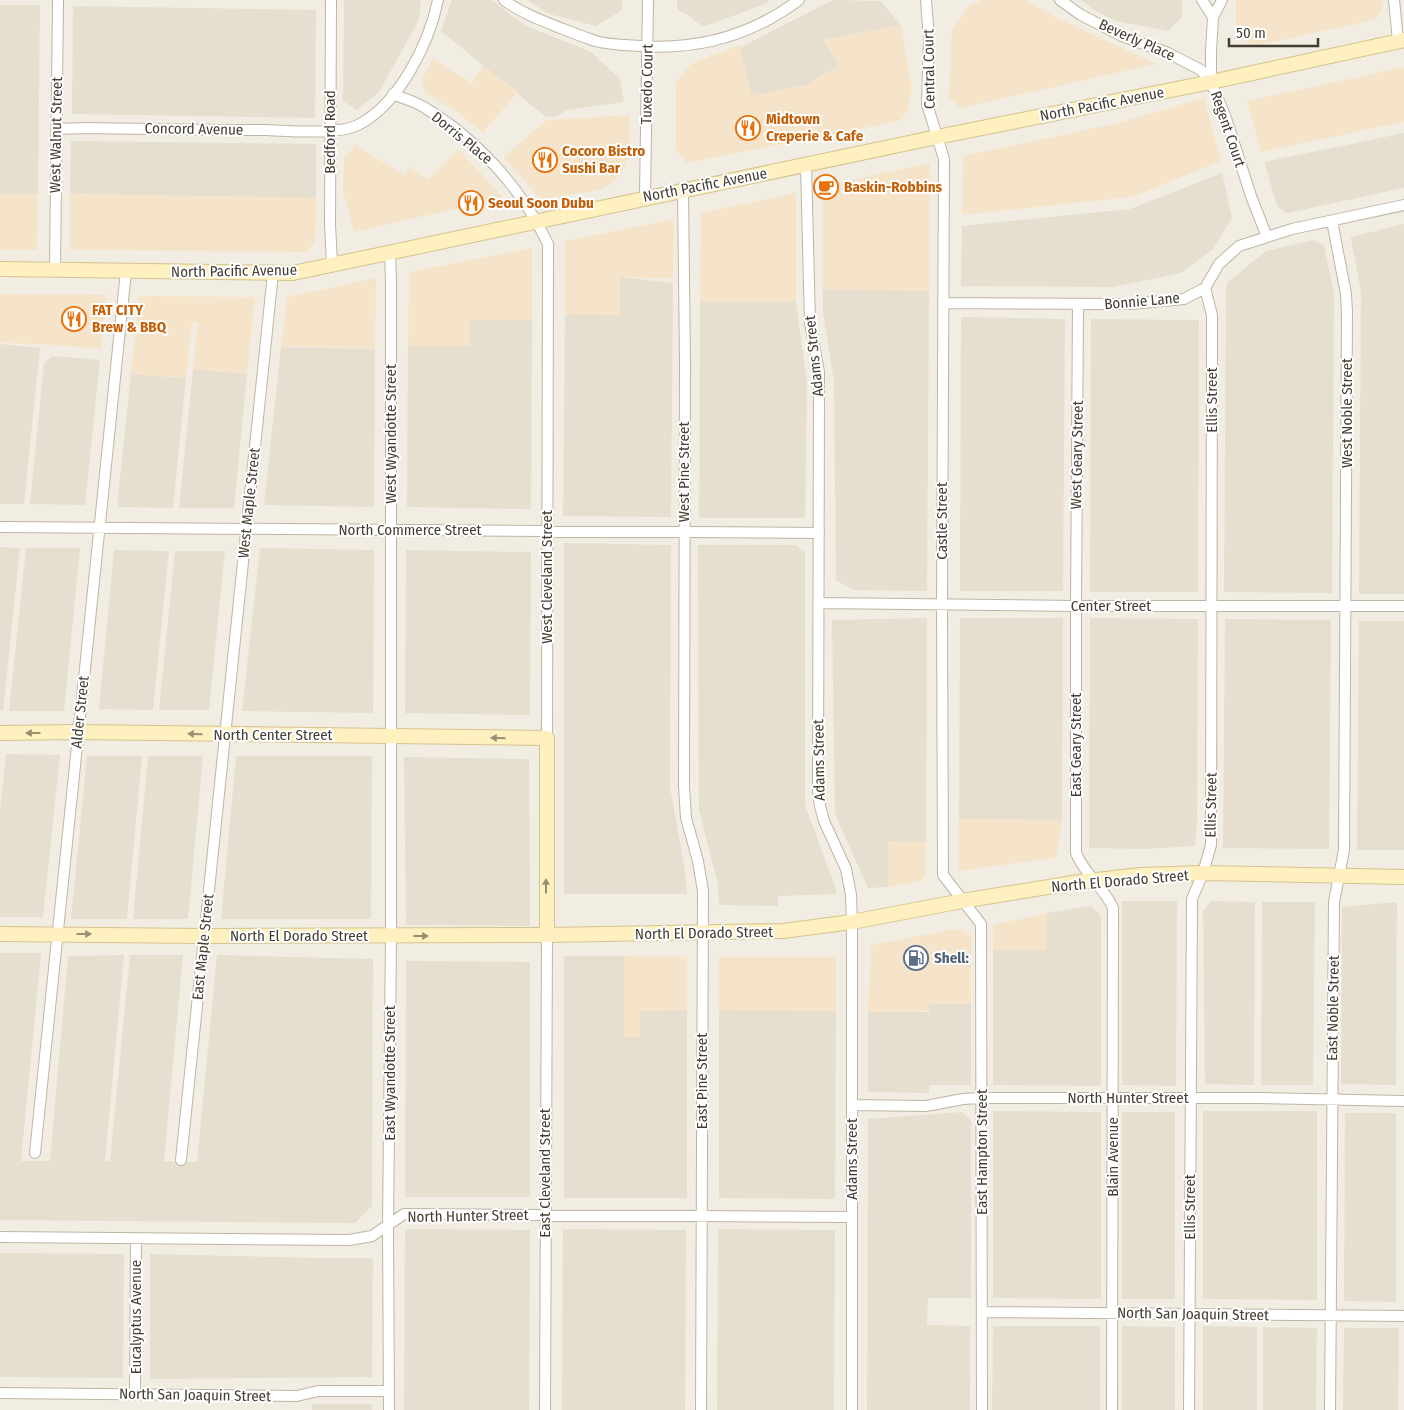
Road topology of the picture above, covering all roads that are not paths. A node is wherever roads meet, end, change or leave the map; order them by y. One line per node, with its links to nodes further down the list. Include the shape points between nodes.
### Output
1 (58, 0): 17 (street, West Walnut Street)
2 (331, 0): 18 (street, Bedford Road)
3 (438, 0): 16 (street, Concord Avenue, via 418,58)
4 (504, 0): 14 (street, via 543,21 596,41)
5 (648, 0): 14 (street, Tuxedo Court)
6 (799, 0): 14 (street, via 740,33 682,46)
7 (926, 0): 19 (street, Central Court, via 929,39 927,104)
8 (1060, 0): 15 (street, Beverly Place, via 1122,36 1168,53 1201,70)
9 (1202, 0): 12 (street)
10 (1222, 0): 12 (street, Regent Court)
11 (1394, 0): 13 (street)
12 (1213, 17): 15 (street, Regent Court)
13 (1401, 40): 15 (main road, North Pacific Avenue)
14 (647, 47): 22 (street, Tuxedo Court)
15 (1212, 82): 19 (main road, North Pacific Avenue); 26 (street, Regent Court)
16 (393, 94): 18 (street, Concord Avenue, via 357,125); 25 (street, Dorris Place, via 421,105 489,158)
17 (56, 129): 18 (street, Concord Avenue); 30 (street, West Walnut Street)
18 (331, 130): 28 (street, Bedford Road)
19 (937, 137): 20 (main road, North Pacific Avenue); 34 (street, Castle Street, via 944,159)
20 (806, 165): 21 (main road, North Pacific Avenue); 42 (street, Adams Street, via 810,323 820,390)
21 (683, 190): 22 (main road, North Pacific Avenue); 41 (street, West Pine Street)
22 (645, 197): 25 (main road, North Pacific Avenue)
23 (1404, 206): 24 (street)
24 (1332, 221): 26 (street, via 1292,228); 47 (street, West Noble Street, via 1347,304)
25 (538, 222): 27 (main road, North Pacific Avenue); 40 (street, West Cleveland Street, via 548,244)
26 (1267, 237): 33 (street, via 1239,246 1219,264)
27 (390, 252): 28 (main road, North Pacific Avenue); 39 (street, West Wyandotte Street)
28 (332, 264): 32 (main road, North Pacific Avenue)
29 (0, 269): 30 (main road, North Pacific Avenue)
30 (55, 269): 31 (main road, North Pacific Avenue)
31 (126, 271): 32 (main road, North Pacific Avenue); 37 (street, Alder Street)
32 (273, 273): 38 (street, West Maple Street)
33 (1205, 288): 35 (street, Bonnie Lane, via 1184,298 1156,302); 46 (street, Ellis Street, via 1212,315)
34 (943, 303): 35 (street, Bonnie Lane); 44 (street, Castle Street)
35 (1078, 304): 45 (street, West Geary Street)
36 (0, 527): 37 (street, North Commerce Street)
37 (99, 527): 38 (street, North Commerce Street); 49 (street, Alder Street)
38 (246, 529): 39 (street, North Commerce Street); 51 (street, West Maple Street)
39 (391, 530): 40 (street, North Commerce Street); 52 (street, West Wyandotte Street)
40 (547, 531): 41 (street, North Commerce Street); 53 (street, West Cleveland Street)
41 (684, 531): 42 (street, North Commerce Street); 54 (street, West Pine Street)
42 (819, 533): 43 (street, Adams Street)
43 (819, 603): 44 (street, Center Street); 60 (street, Adams Street, via 818,791 824,821 846,869)
44 (942, 605): 45 (street, Center Street); 59 (street, Castle Street, via 943,875)
45 (1076, 606): 46 (street, Center Street); 58 (street, East Geary Street, via 1076,853)
46 (1212, 606): 47 (street, Center Street); 55 (street, Ellis Street, via 1211,845)
47 (1346, 606): 48 (street, Center Street); 56 (street, East Noble Street, via 1344,850)
48 (1404, 606)
49 (78, 732): 50 (main road, North Center Street, one-way to 50); 51 (main road, North Center Street, one-way to 49); 63 (street, Alder Street)
50 (0, 733)
51 (226, 734): 52 (main road, North Center Street); 65 (street, East Maple Street)
52 (390, 736): 53 (main road, North Center Street, one-way to 52); 66 (street, East Wyandotte Street)
53 (546, 738): 64 (main road, West Cleveland Street, one-way to 53)
54 (684, 754): 61 (street, East Pine Street, via 686,818 698,861)
55 (1203, 873): 56 (main road, North El Dorado Street); 58 (main road, North El Dorado Street); 69 (street, Ellis Street, via 1192,899)
56 (1338, 877): 57 (main road, North El Dorado Street); 70 (street, East Noble Street, via 1334,902)
57 (1404, 877)
58 (1092, 880): 59 (main road, North El Dorado Street); 68 (street, Blain Avenue, via 1113,908)
59 (962, 901): 60 (main road, North El Dorado Street); 67 (street, East Hampton Street, via 981,924)
60 (852, 922): 61 (main road, North El Dorado Street, via 783,931); 72 (street, Adams Street)
61 (703, 933): 64 (main road, North El Dorado Street); 76 (street, East Pine Street)
62 (0, 934): 63 (main road, North El Dorado Street)
63 (58, 934): 65 (main road, North El Dorado Street, one-way to 65); 73 (street, Alder Street)
64 (547, 935): 66 (main road, North El Dorado Street, one-way to 64); 75 (street, East Cleveland Street)
65 (204, 936): 66 (main road, North El Dorado Street); 74 (street, East Maple Street)
66 (391, 936): 78 (street, East Wyandotte Street)
67 (981, 1098): 68 (street, North Hunter Street); 72 (street, North Hunter Street, via 926,1106); 81 (street, East Hampton Street)
68 (1113, 1098): 69 (street, North Hunter Street); 82 (street, Blain Avenue)
69 (1190, 1098): 70 (street, North Hunter Street); 83 (street, Ellis Street)
70 (1332, 1099): 71 (street, North Hunter Street); 84 (street, East Noble Street)
71 (1404, 1100)
72 (852, 1105): 77 (street, Adams Street)
73 (35, 1153)
74 (181, 1160)
75 (545, 1215): 76 (street, North Hunter Street); 78 (street, North Hunter Street, via 404,1214); 90 (street, East Cleveland Street)
76 (701, 1215): 77 (street, North Hunter Street); 91 (street, East Pine Street)
77 (852, 1217): 92 (street, Adams Street)
78 (388, 1225): 80 (street, North Hunter Street, via 368,1238 349,1240); 86 (street, East Wyandotte Street)
79 (0, 1237): 80 (street, North Hunter Street)
80 (136, 1239): 88 (street, Eucalyptus Avenue)
81 (982, 1312): 82 (street, North San Joaquin Street); 93 (street, East Hampton Street)
82 (1112, 1312): 83 (street, North San Joaquin Street); 94 (street, Blain Avenue)
83 (1189, 1314): 84 (street, North San Joaquin Street); 95 (street, Ellis Street)
84 (1330, 1316): 85 (street, North San Joaquin Street); 96 (street, East Noble Street)
85 (1404, 1316)
86 (389, 1391): 88 (street, North San Joaquin Street, via 318,1391 297,1396); 89 (street, East Wyandotte Street)
87 (0, 1393): 88 (street, North San Joaquin Street)
88 (136, 1394)
89 (389, 1410)
90 (545, 1410)
91 (701, 1410)
92 (852, 1410)
93 (982, 1410)
94 (1112, 1410)
95 (1189, 1410)
96 (1330, 1410)

